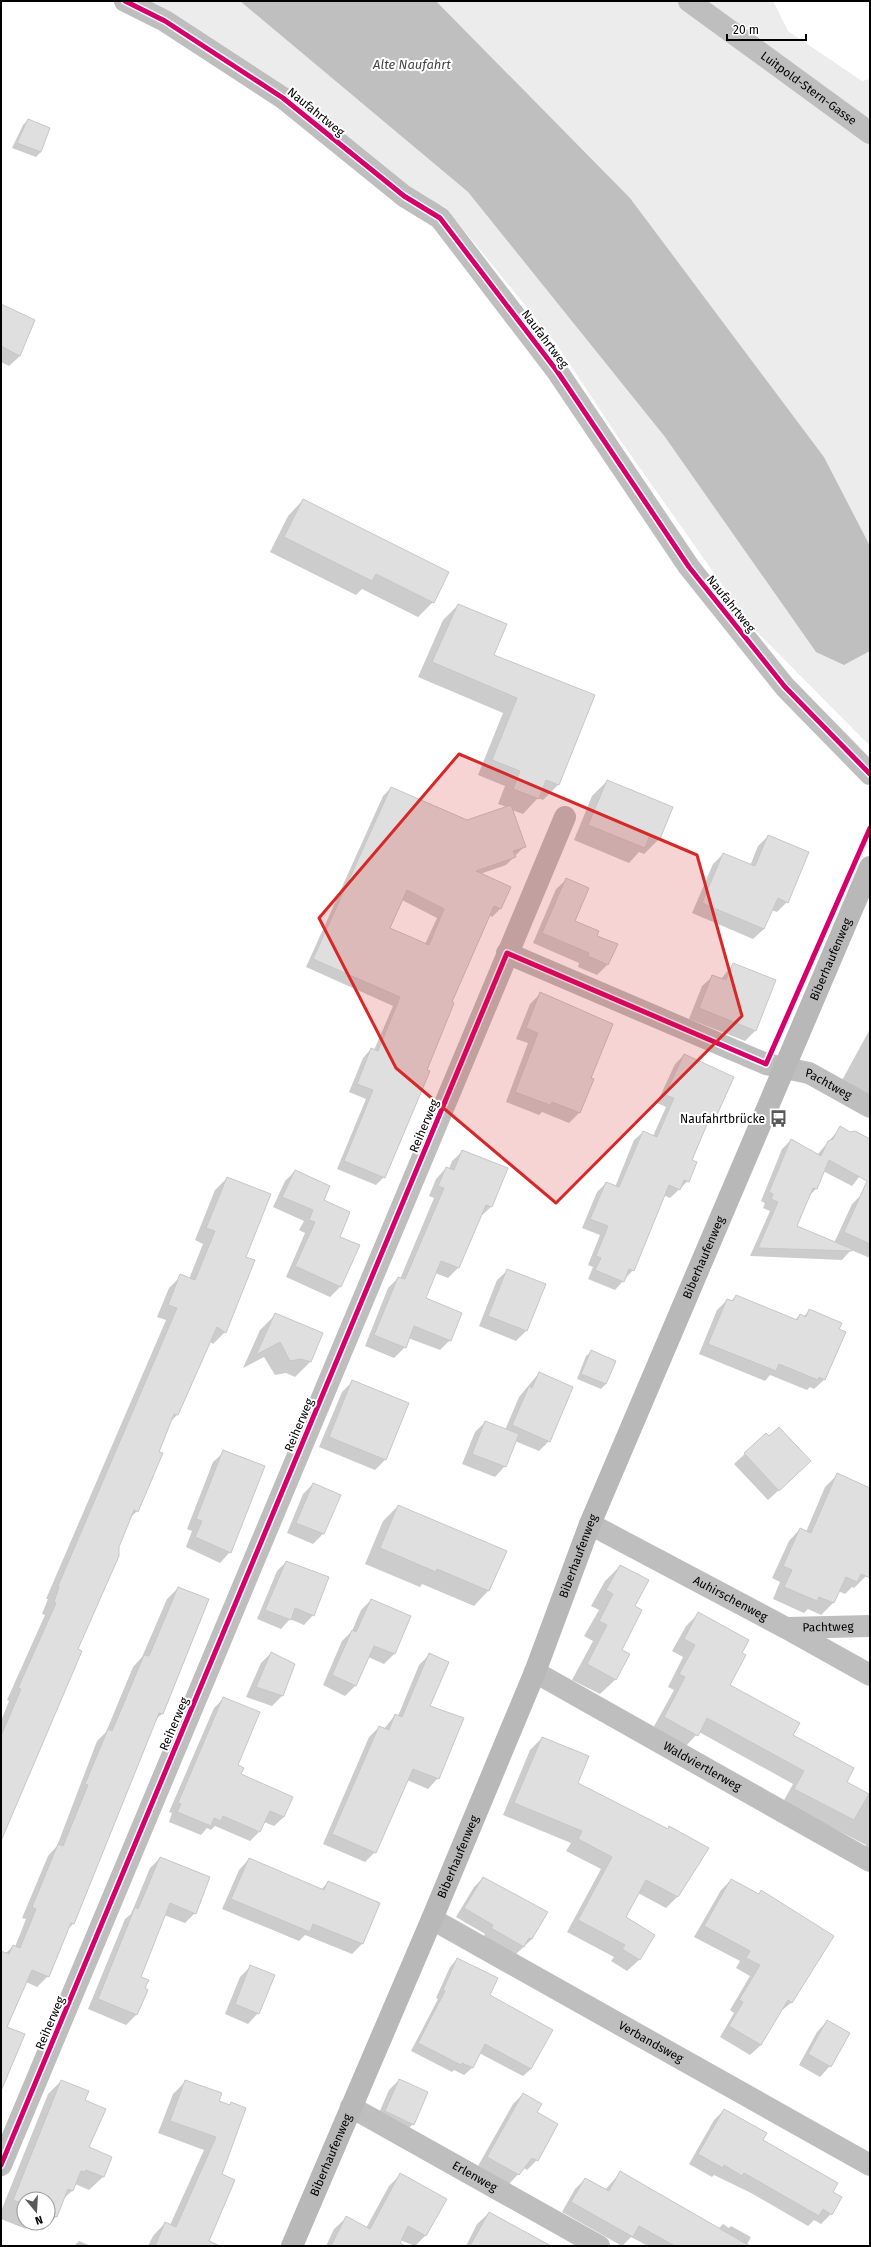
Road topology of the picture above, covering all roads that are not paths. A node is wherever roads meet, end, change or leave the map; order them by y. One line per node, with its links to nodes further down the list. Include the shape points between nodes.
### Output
1 (125, 1): 4 (street, Naufahrtweg, via 165,21 283,98 404,196 440,218 557,371 689,567 785,687)
2 (689, 1): 3 (street, Luitpold-Stern-Gasse)
3 (870, 133)
4 (870, 774)
5 (565, 818): 7 (street, Reiherweg)
6 (870, 867): 8 (main road, Biberhaufenweg)
7 (507, 953): 8 (street, via 766,1064); 18 (street, Reiherweg)
8 (785, 1068): 9 (street, Pachtweg, via 809,1074); 10 (main road, Biberhaufenweg)
9 (870, 1107)
10 (590, 1524): 12 (street, Auhirschenweg); 13 (main road, Biberhaufenweg)
11 (870, 1626): 12 (street, Pachtweg)
12 (786, 1628): 14 (street, Auhirschenweg)
13 (535, 1672): 15 (street, Waldviertlerweg); 16 (main road, Biberhaufenweg)
14 (870, 1676)
15 (870, 1861)
16 (432, 1919): 17 (main road, Biberhaufenweg); 19 (street, Verbandsweg)
17 (351, 2107): 20 (main road, Biberhaufenweg); 21 (street, Erlenweg)
18 (1, 2165)
19 (870, 2165)
20 (292, 2246)
21 (599, 2246)

